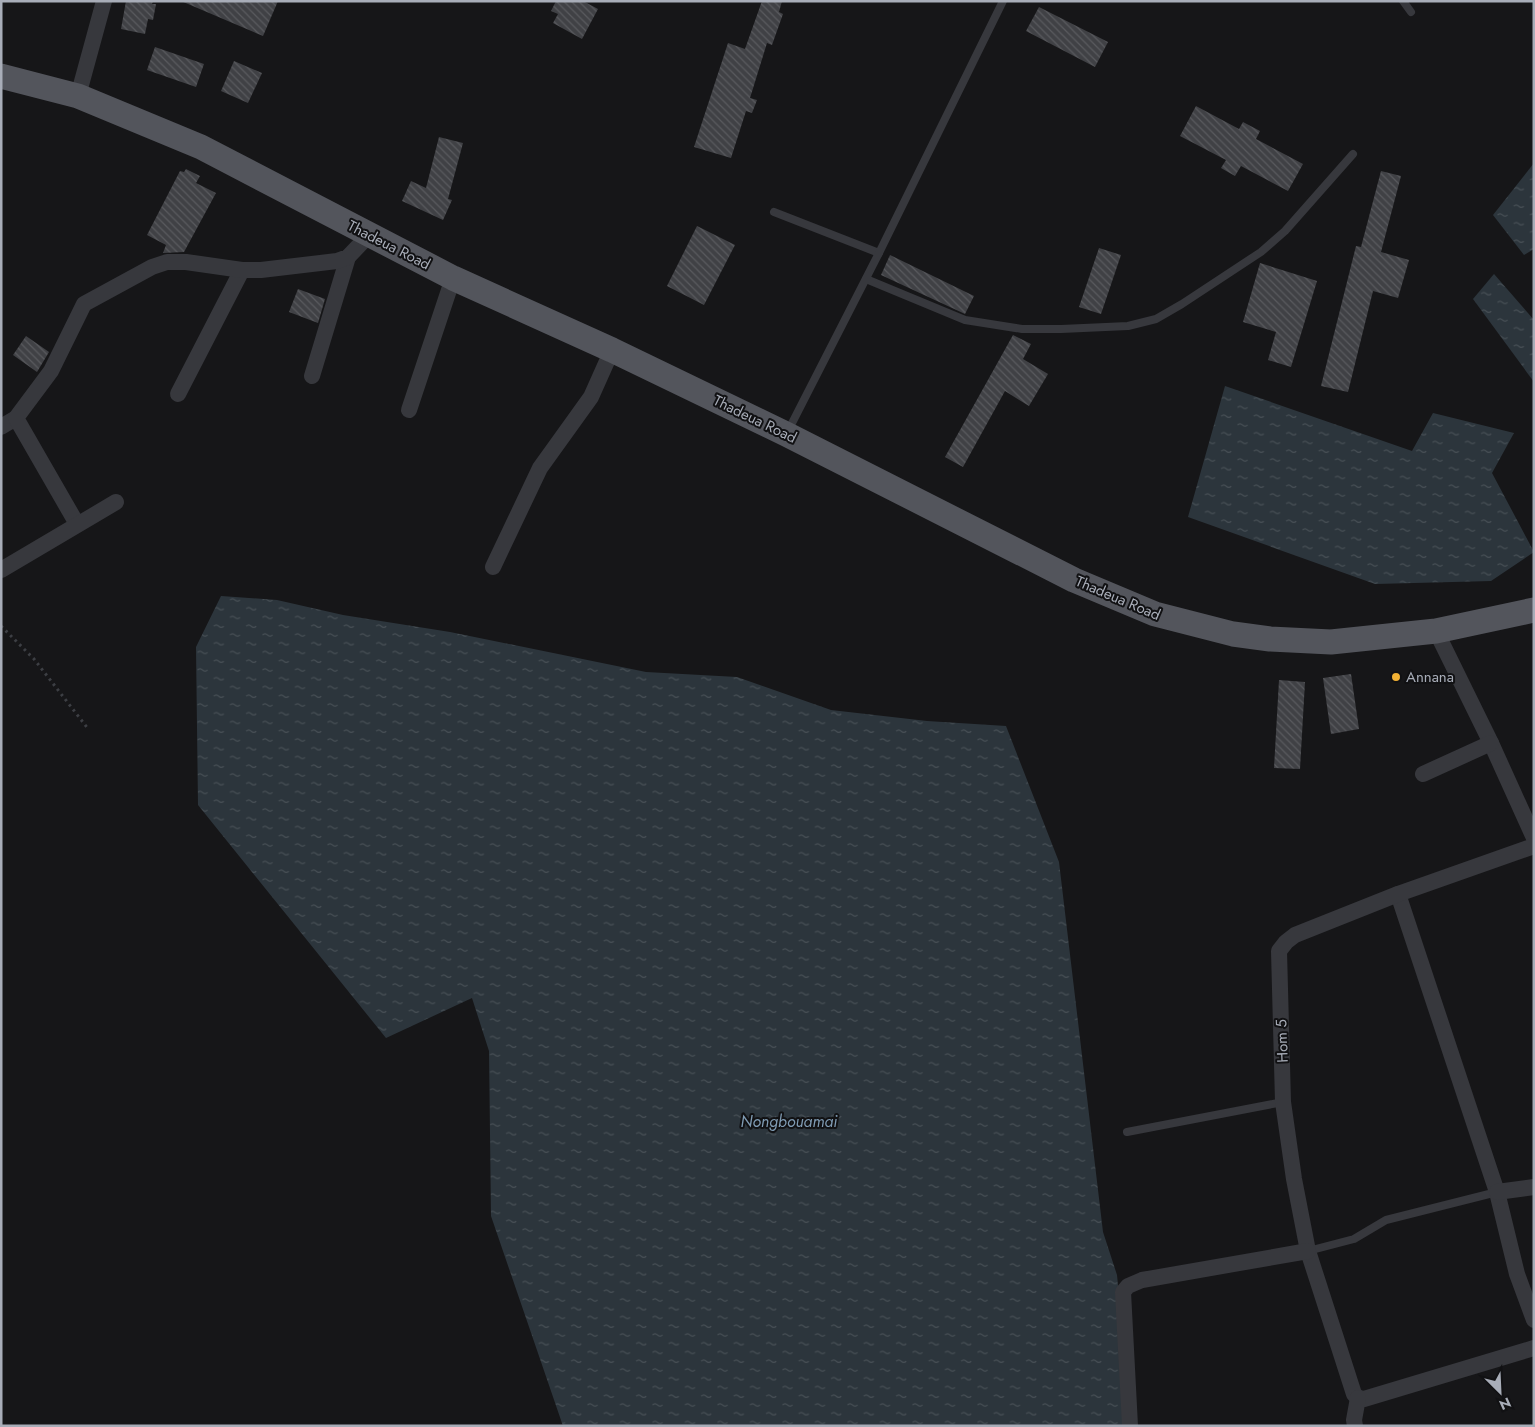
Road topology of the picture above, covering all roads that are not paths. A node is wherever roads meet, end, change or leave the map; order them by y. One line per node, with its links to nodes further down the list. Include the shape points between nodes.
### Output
1 (104, 1): 6 (street)
2 (1003, 1): 10 (lane)
3 (1403, 1): 4 (lane)
4 (1411, 12)
5 (1, 76): 6 (main road, Thadeua Road)
6 (78, 96): 9 (main road, Thadeua Road, via 201,147)
7 (1353, 154): 14 (lane, via 1261,252 1182,304 1156,318 1128,326 1022,328 965,320)
8 (774, 212): 10 (lane)
9 (369, 235): 11 (street); 13 (main road, Thadeua Road)
10 (879, 253): 14 (lane)
11 (348, 257): 12 (street, via 336,261); 16 (street)
12 (242, 270): 17 (street); 19 (street, via 167,262 84,304 51,371)
13 (453, 278): 15 (main road, Thadeua Road); 18 (street)
14 (866, 279): 21 (lane)
15 (612, 350): 21 (main road, Thadeua Road); 24 (street, via 591,397 540,468)
16 (312, 376)
17 (178, 394)
18 (409, 410)
19 (16, 418): 20 (street); 23 (street)
20 (1, 427)
21 (786, 434): 27 (main road, Thadeua Road, via 1074,580 1155,614 1234,634 1302,641 1356,640)
22 (116, 502): 23 (street)
23 (77, 524): 25 (street)
24 (493, 567)
25 (1, 570)
26 (1534, 610): 27 (main road, Thadeua Road)
27 (1436, 631): 28 (street)
28 (1491, 743): 29 (street); 30 (street)
29 (1423, 774)
30 (1534, 838)
31 (1534, 846): 32 (street, Hom 5)
32 (1398, 894): 33 (street, Hom 5, via 1295,935 1279,951); 36 (street)
33 (1284, 1102): 34 (lane); 37 (street, Hom 5)
34 (1127, 1132)
35 (1534, 1187): 36 (street)
36 (1497, 1192): 37 (lane, via 1386,1220 1354,1239); 38 (street, via 1517,1274)
37 (1308, 1251): 40 (street, Hom 5); 41 (street, via 1142,1280 1128,1286 1123,1292)
38 (1534, 1320)
39 (1534, 1348): 40 (street)
40 (1358, 1398): 42 (street)
41 (1130, 1426)
42 (1355, 1426)

